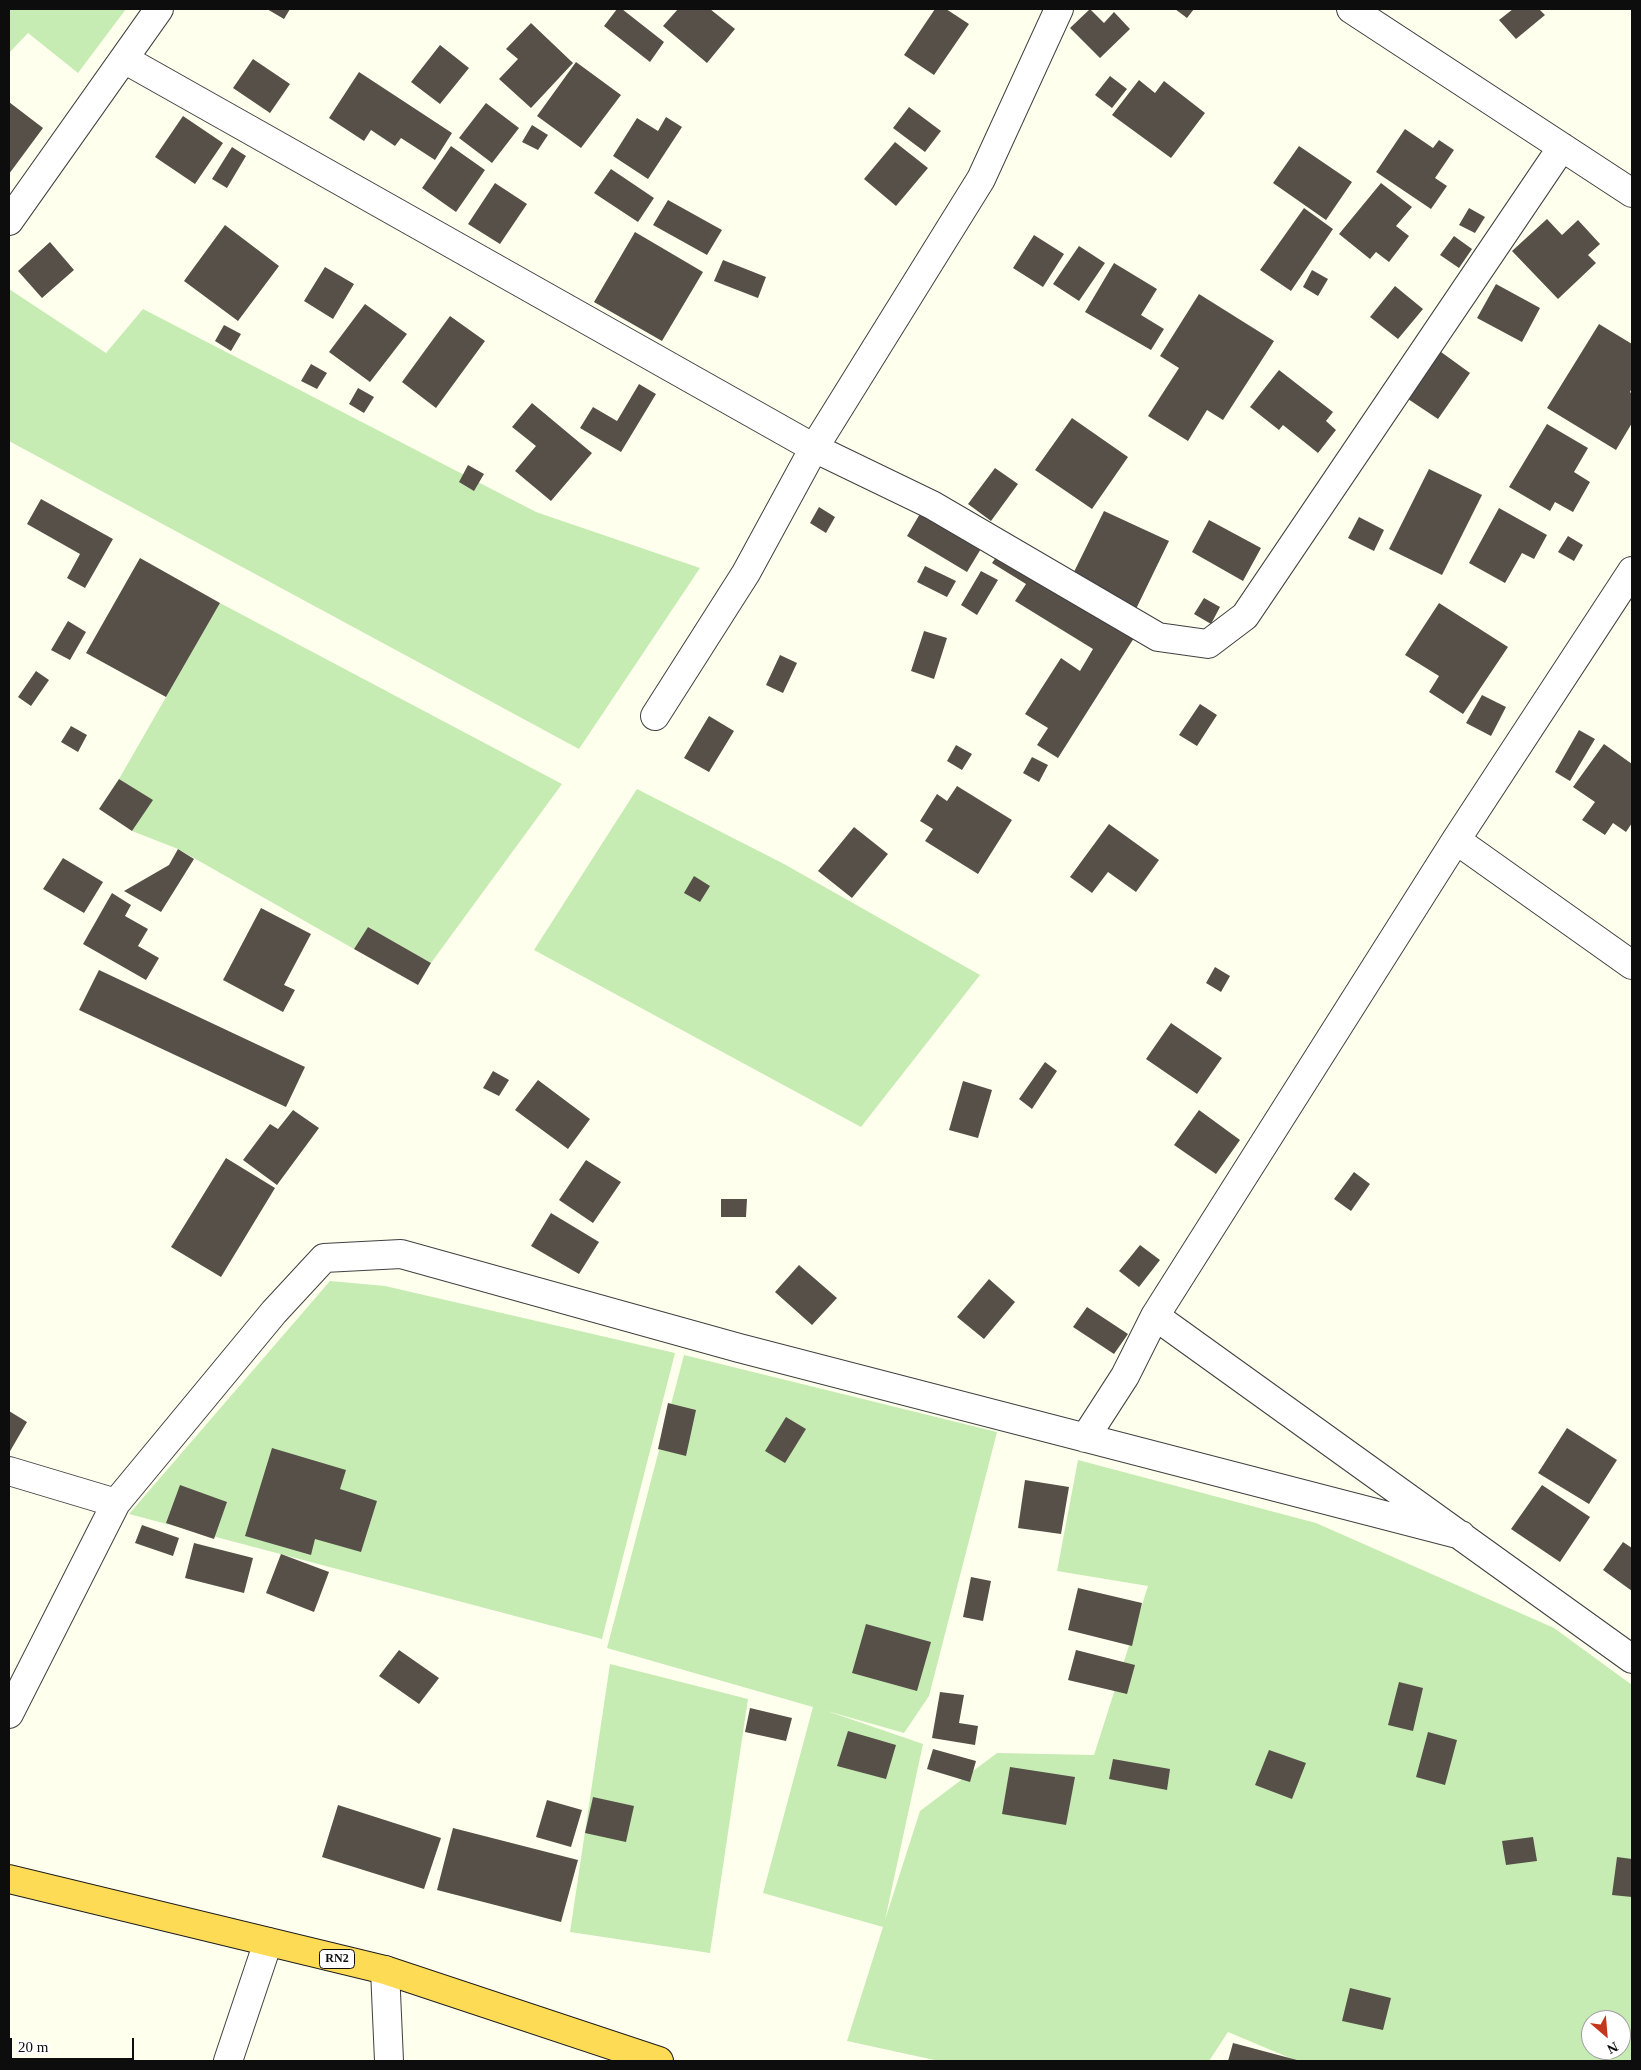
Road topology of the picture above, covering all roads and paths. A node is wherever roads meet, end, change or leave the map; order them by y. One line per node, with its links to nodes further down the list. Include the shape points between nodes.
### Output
1 (159, 9): 4 (street)
2 (1059, 9): 8 (street, via 981,179)
3 (1351, 9): 5 (street)
4 (124, 59): 7 (street); 8 (street)
5 (1562, 147): 6 (street); 8 (street, via 1245,616 1208,644 1158,637 932,505)
6 (1631, 190)
7 (9, 221)
8 (814, 448): 10 (street, via 746,574)
9 (1632, 571): 11 (street)
10 (655, 716)
11 (1456, 840): 12 (street); 13 (street)
12 (1632, 965)
13 (1155, 1316): 14 (street, via 1125,1376); 17 (street)
14 (1085, 1438): 16 (street, via 729,1345 401,1254 324,1258 274,1312); 17 (street)
15 (9, 1471): 16 (street)
16 (116, 1503): 19 (street)
17 (1461, 1535): 18 (street)
18 (1632, 1659)
19 (9, 1714)
20 (9, 1879): 21 (highway, RN2)
21 (268, 1942): 22 (highway, RN2); 23 (street)
22 (385, 1970): 24 (street); 25 (highway, RN2)
23 (228, 2061)
24 (389, 2061)
25 (659, 2061)

